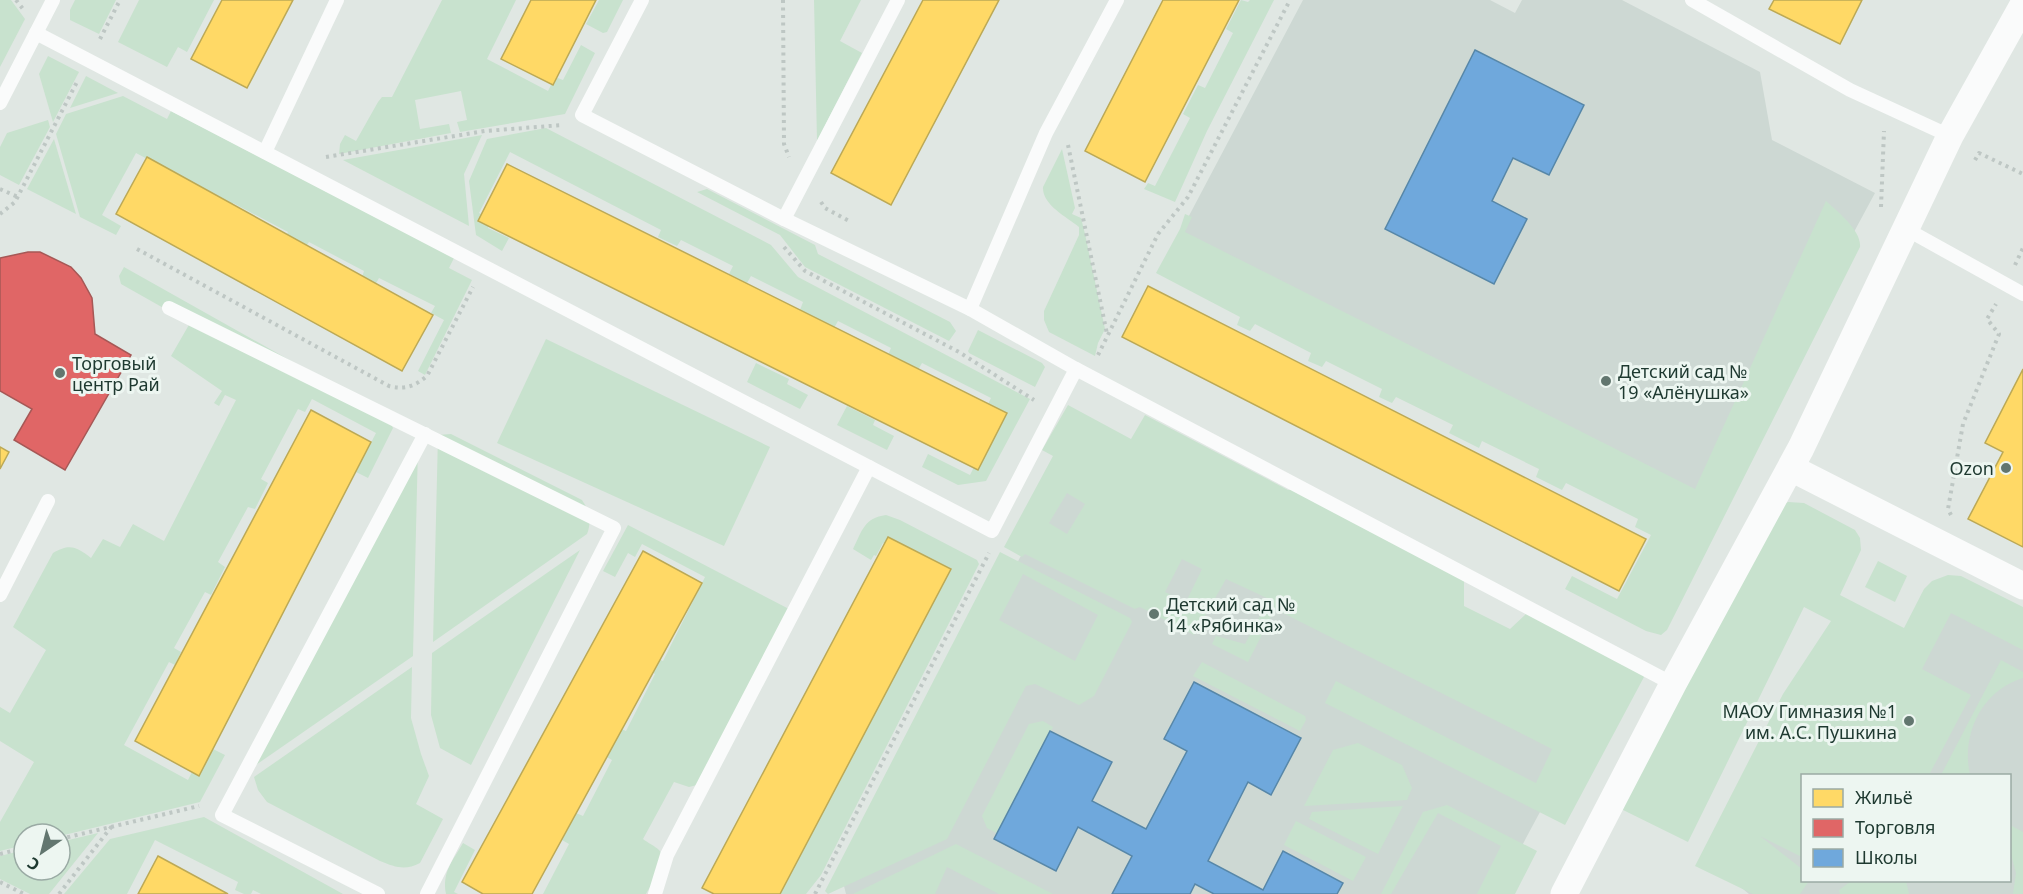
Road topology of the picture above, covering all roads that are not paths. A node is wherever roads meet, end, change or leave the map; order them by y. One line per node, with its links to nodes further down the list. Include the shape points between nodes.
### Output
1 (53, 0): 8 (lane)
2 (337, 0): 11 (lane)
3 (642, 0): 12 (lane, via 582,115)
4 (898, 0): 12 (lane)
5 (1117, 0): 16 (lane, via 1046,133)
6 (1692, 0): 10 (lane, via 1850,90)
7 (2023, 5): 10 (street)
8 (36, 33): 9 (lane); 11 (lane)
9 (0, 103)
10 (1950, 136): 13 (street)
11 (265, 152): 19 (lane)
12 (784, 219): 16 (lane)
13 (1906, 229): 14 (lane); 20 (street)
14 (2023, 294)
15 (169, 308): 18 (lane)
16 (970, 309): 17 (lane)
17 (1076, 369): 19 (lane, via 992,531); 24 (lane)
18 (425, 434): 25 (lane, via 222,815); 26 (lane, via 614,528)
19 (869, 467): 27 (lane, via 666,855)
20 (1791, 468): 22 (street); 24 (street)
21 (48, 501): 23 (lane)
22 (2023, 585)
23 (0, 595)
24 (1673, 684): 28 (street)
25 (378, 894)
26 (427, 894)
27 (655, 894)
28 (1564, 894)

